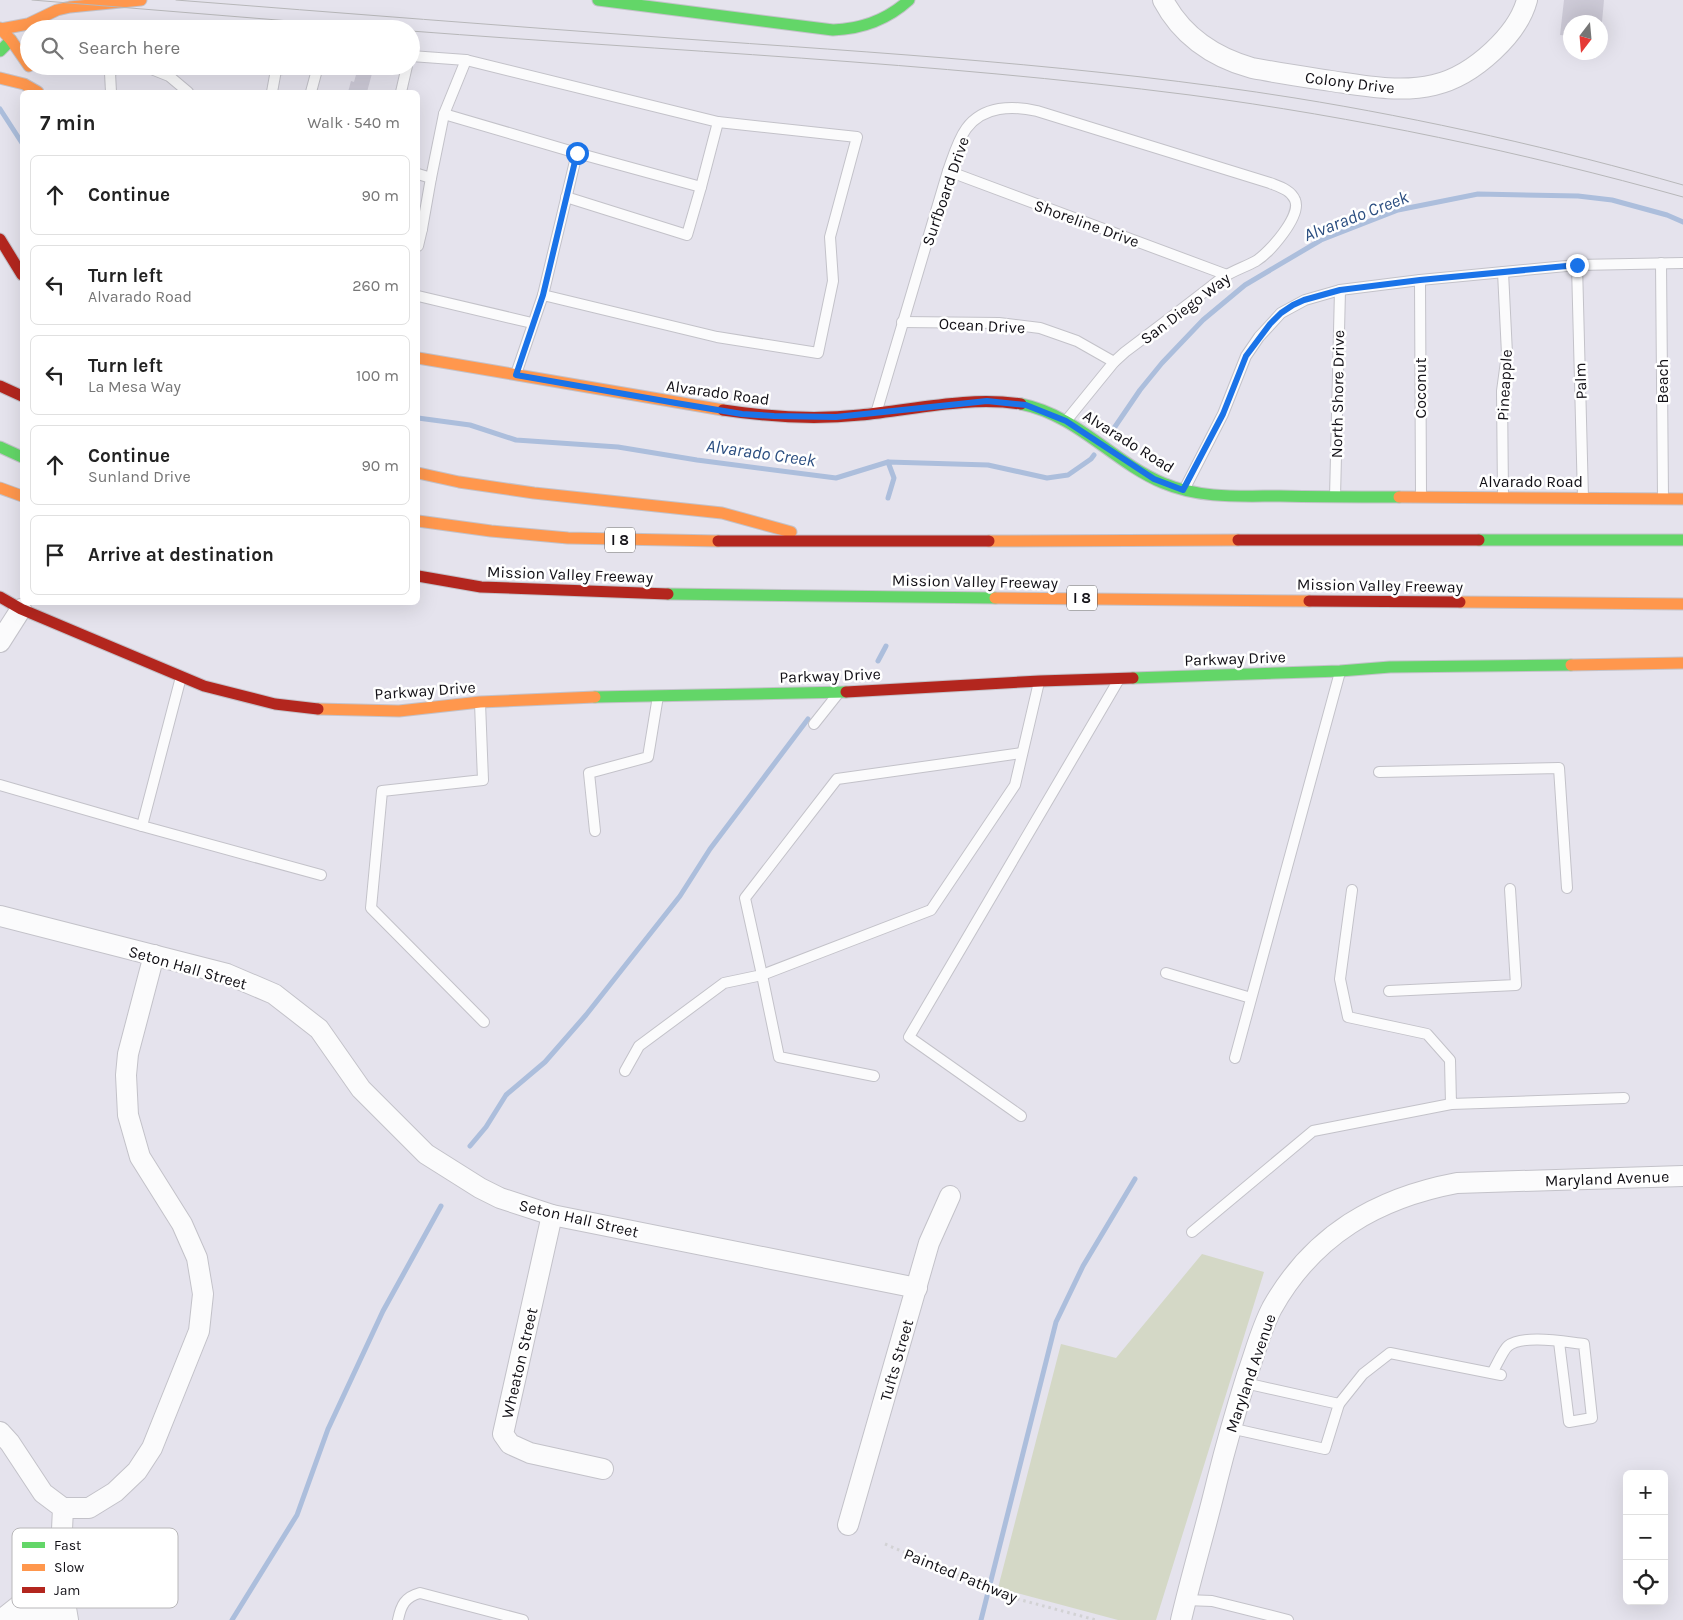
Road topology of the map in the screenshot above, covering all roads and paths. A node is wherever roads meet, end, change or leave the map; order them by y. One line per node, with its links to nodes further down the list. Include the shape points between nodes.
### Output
1 (136, 0): 2 (main road); 7 (main road, via 70,7)
2 (141, 0)
3 (598, 0): 4 (main road, via 847,30 894,14)
4 (908, 0)
5 (1163, 0): 6 (street, Colony Drive, via 1190,36 1218,56 1235,63 1377,88 1407,88 1435,85 1470,69 1485,58 1513,28)
6 (1527, 0)
7 (36, 20)
8 (20, 25): 9 (main road)
9 (0, 28): 11 (main road)
10 (20, 32): 11 (main road)
11 (11, 40): 12 (main road); 13 (main road)
12 (0, 51)
13 (20, 53)
14 (420, 57): 15 (lane)
15 (466, 60): 30 (lane); 31 (lane)
16 (34, 75): 24 (main road)
17 (110, 75): 25 (lane)
18 (166, 75): 26 (lane)
19 (275, 75): 27 (lane)
20 (316, 75): 28 (lane)
21 (405, 75): 29 (lane)
22 (0, 78): 23 (main road)
23 (34, 90)
24 (43, 90)
25 (111, 90)
26 (186, 90)
27 (272, 90)
28 (312, 90)
29 (401, 90)
30 (444, 114): 32 (lane); 35 (lane)
31 (718, 122): 36 (lane); 49 (lane, via 857,137 830,237 833,281 818,353 717,337)
32 (577, 153): 36 (lane); 38 (lane)
33 (948, 171): 37 (lane, Surfboard Drive, via 959,141 974,119 992,111 1026,108 1270,183); 46 (lane, Shoreline Drive); 51 (lane, Surfboard Drive)
34 (420, 175): 35 (lane)
35 (431, 178): 39 (lane)
36 (701, 187): 38 (lane, via 686,235)
37 (1292, 195): 46 (lane, San Diego Way, via 1295,209 1274,246 1255,261)
38 (566, 197): 49 (lane)
39 (420, 228)
40 (0, 239): 44 (main road)
41 (1661, 263): 42 (lane); 43 (lane); 70 (lane, Beach)
42 (1683, 263)
43 (1577, 265): 45 (lane); 69 (lane, Palm)
44 (20, 272)
45 (1503, 272): 47 (lane); 68 (lane, Pineapple, via 1507,354 1502,392)
46 (1227, 275): 54 (lane, San Diego Way)
47 (1420, 280): 48 (lane); 67 (lane, Coconut)
48 (1340, 290): 64 (lane, via 1293,305 1259,337 1246,356 1223,414); 66 (lane, North Shore Drive)
49 (543, 295): 52 (lane)
50 (420, 296): 52 (lane)
51 (902, 322): 54 (lane, Ocean Drive, via 1040,328 1077,341); 58 (lane, Surfboard Drive)
52 (532, 323): 55 (lane)
53 (420, 358): 55 (main road, Alvarado Road)
54 (1114, 362): 59 (lane, San Diego Way)
55 (516, 375): 58 (main road, Alvarado Road, via 742,414 803,418)
56 (0, 386): 57 (main road)
57 (20, 395)
58 (876, 414): 59 (main road, Alvarado Road, via 987,401 1026,405)
59 (1066, 421): 64 (main road, Alvarado Road, via 1154,479)
60 (0, 447): 61 (main road)
61 (20, 456)
62 (420, 473): 74 (main road, via 534,494 722,513)
63 (0, 488): 65 (main road)
64 (1183, 490): 66 (main road, Alvarado Road, via 1217,496)
65 (20, 495)
66 (1335, 497): 67 (main road, Alvarado Road)
67 (1421, 497): 68 (main road, Alvarado Road)
68 (1503, 497): 69 (main road, Alvarado Road)
69 (1583, 498): 70 (main road, Alvarado Road)
70 (1663, 499): 71 (main road, Alvarado Road)
71 (1683, 499)
72 (420, 520): 74 (main road, I 8, via 491,532 568,538)
73 (1683, 540): 74 (main road, I 8)
74 (824, 541)
75 (420, 576): 77 (main road, Mission Valley Freeway / I 8)
76 (420, 584): 77 (main road)
77 (481, 587): 79 (main road, Mission Valley Freeway / I 8, via 687,595)
78 (0, 597): 80 (main road, Parkway Drive)
79 (1683, 604)
80 (20, 609): 81 (street); 84 (main road, Parkway Drive)
81 (0, 642)
82 (1683, 663): 83 (main road, Parkway Drive, via 1390,667)
83 (1340, 671): 85 (main road, Parkway Drive); 105 (lane)
84 (181, 676): 89 (main road, Parkway Drive, via 204,686 275,704 330,710 399,711); 94 (lane)
85 (1120, 678): 86 (main road, Parkway Drive); 112 (lane, via 909,1037)
86 (1040, 681): 87 (main road, Parkway Drive); 91 (lane)
87 (840, 692): 88 (main road, Parkway Drive); 90 (lane)
88 (658, 695): 89 (main road, Parkway Drive); 95 (lane, via 648,758 589,773)
89 (480, 702): 106 (lane, via 483,780 382,791 371,908)
90 (814, 724)
91 (1022, 754): 103 (lane, via 1015,785 930,910); 103 (lane, via 837,779 745,898)
92 (1379, 772): 97 (lane, via 1559,768)
93 (0, 785): 94 (lane)
94 (142, 826): 96 (lane)
95 (594, 831)
96 (321, 875)
97 (1567, 888)
98 (1352, 890): 111 (lane, via 1340,979 1348,1017 1427,1034 1450,1060)
99 (1510, 890): 104 (lane, via 1516,985)
100 (0, 916): 101 (street, Seton Hall Street)
101 (154, 955): 115 (street, Seton Hall Street, via 227,974 274,994 320,1029 361,1089 426,1154 500,1198); 124 (street, via 128,1054 128,1115 140,1157 182,1224 197,1258 202,1285 202,1313 199,1331 145,1460 127,1482 102,1501 89,1508)
102 (1166, 973): 105 (lane)
103 (762, 975): 108 (lane, via 724,983 639,1046); 109 (lane, via 779,1057)
104 (1389, 991)
105 (1251, 998): 107 (lane)
106 (484, 1022)
107 (1235, 1058)
108 (625, 1071)
109 (874, 1076)
110 (1624, 1098): 111 (lane)
111 (1451, 1104): 116 (lane, via 1313,1131)
112 (1021, 1116)
113 (1683, 1176): 119 (street, Maryland Avenue, via 1457,1183 1414,1193 1382,1205 1338,1232 1296,1273 1272,1308)
114 (950, 1196): 117 (street, Tufts Street, via 929,1243)
115 (552, 1214): 117 (street, Seton Hall Street); 123 (street, Wheaton Street, via 503,1434 510,1444 530,1453)
116 (1192, 1232)
117 (917, 1288): 125 (street, Tufts Street)
118 (1559, 1342): 118 (lane, via 1584,1344 1592,1418 1569,1422); 120 (lane, via 1525,1340 1507,1347 1497,1374 1390,1353 1363,1374)
119 (1245, 1383): 120 (lane); 121 (street, Maryland Avenue)
120 (1339, 1404): 121 (lane, via 1325,1449)
121 (1230, 1428): 128 (street, Maryland Avenue)
122 (0, 1432): 124 (street, via 43,1493)
123 (603, 1469)
124 (63, 1508): 126 (street)
125 (848, 1526)
126 (62, 1528)
127 (885, 1544): 135 (path, Painted Pathway, via 1010,1597)
128 (1186, 1600): 130 (lane, via 1212,1601); 136 (street, Maryland Avenue)
129 (16, 1608): 131 (street)
130 (1264, 1617): 137 (lane)
131 (2, 1619): 132 (street, via 38,1611 52,1614)
132 (60, 1620)
133 (398, 1620): 134 (lane, via 404,1601 410,1595 420,1593)
134 (523, 1620)
135 (1096, 1620)
136 (1181, 1620)
137 (1288, 1620)

